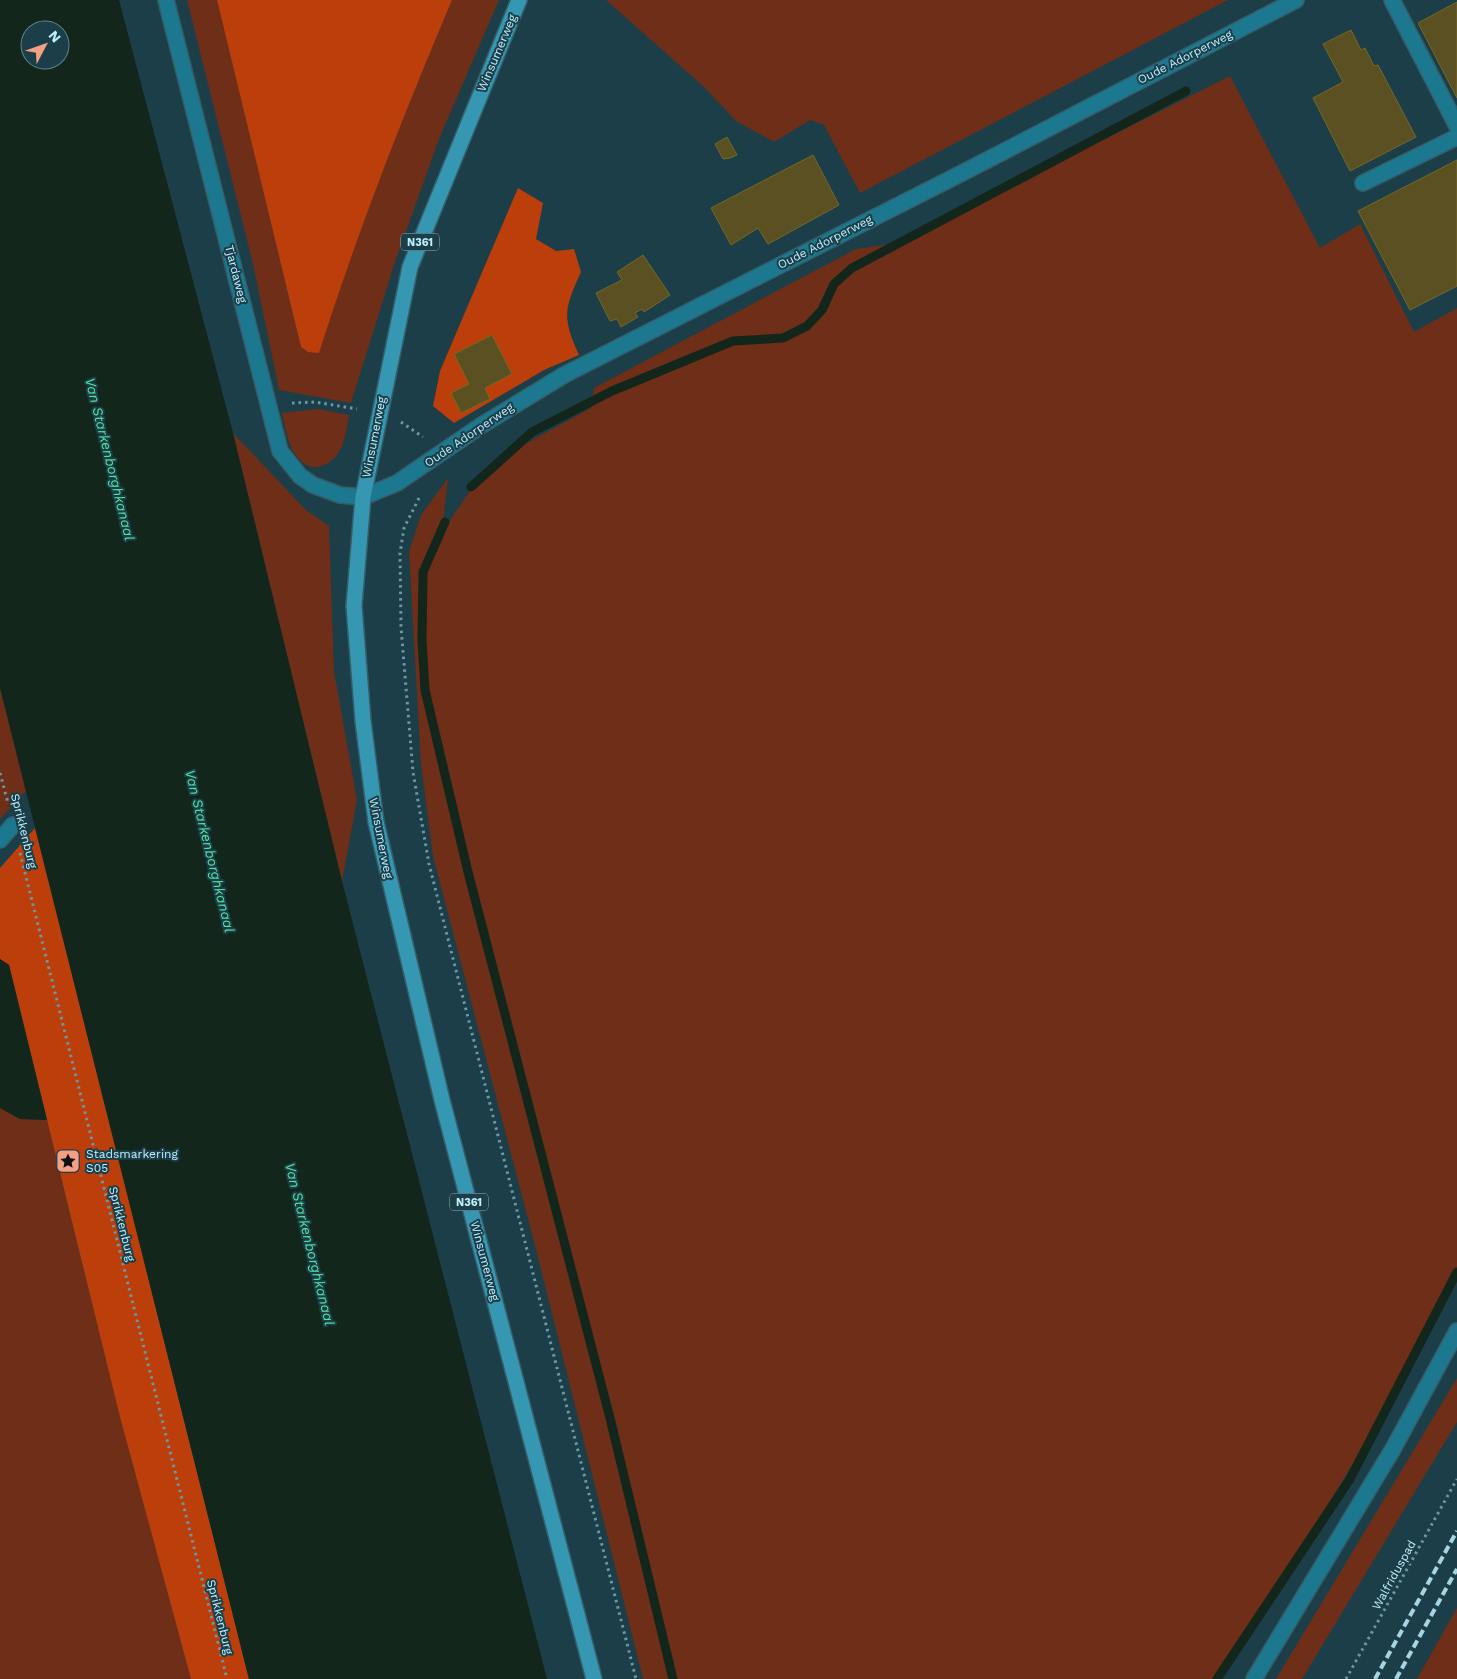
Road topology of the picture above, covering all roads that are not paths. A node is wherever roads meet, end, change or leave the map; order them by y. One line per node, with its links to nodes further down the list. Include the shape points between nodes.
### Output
1 (166, 0): 8 (street, Tjardaweg, via 280,451 300,476 313,485 340,495)
2 (520, 0): 8 (main road, Winsumerweg / N361, via 410,267)
3 (1296, 0): 8 (street, Oude Adorperweg, via 564,374 397,483)
4 (1392, 0): 5 (street)
5 (1457, 126)
6 (1457, 137): 7 (street)
7 (1363, 183)
8 (363, 497): 12 (main road, Winsumerweg / N361, via 354,606 363,722 376,822 442,1100)
9 (13, 825): 10 (street)
10 (0, 840)
11 (1457, 1331): 13 (street, via 1392,1449)
12 (594, 1679)
13 (1254, 1679)

